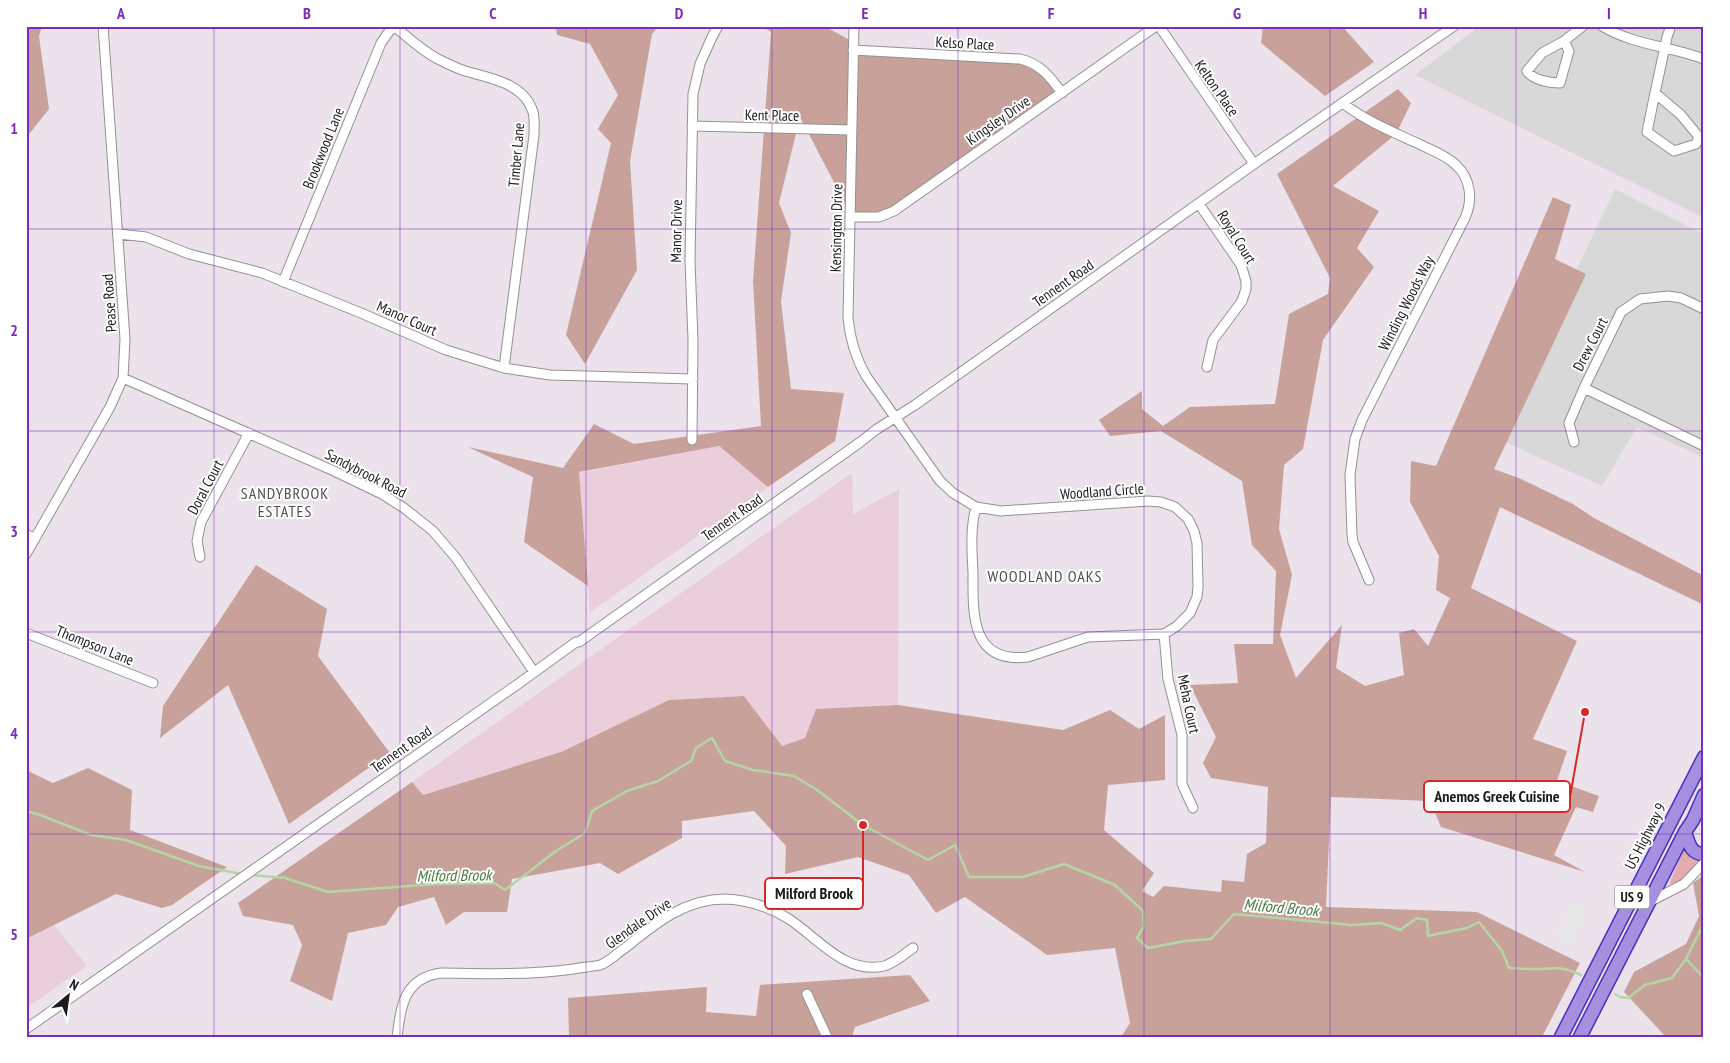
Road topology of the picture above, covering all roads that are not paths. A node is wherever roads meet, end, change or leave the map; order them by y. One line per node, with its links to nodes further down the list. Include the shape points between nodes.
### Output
1 (103, 26): 22 (street, Pease Road)
2 (393, 26): 23 (street, Brookwood Lane, via 381,43); 26 (street, Timber Lane, via 440,60 514,87 526,98 532,111 534,135)
3 (718, 26): 17 (street, Manor Drive, via 695,81)
4 (854, 26): 12 (street, Kensington Drive)
5 (1157, 26): 14 (street, Kingsley Drive); 19 (street, Kelton Place)
6 (1454, 26): 16 (street, Tennent Road)
7 (1583, 26): 10 (street)
8 (1602, 26): 11 (street, via 1620,36)
9 (1671, 26): 11 (street)
10 (1564, 41): 10 (street, via 1570,51 1560,83 1540,80 1526,71 1542,54)
11 (1665, 48): 13 (street); 15 (street)
12 (853, 50): 14 (street, Kelso Place, via 1020,59 1044,70); 18 (street, Kensington Drive)
13 (1704, 59)
14 (1062, 93): 21 (street, Kingsley Drive, via 894,211 879,217)
15 (1655, 94): 15 (street, via 1681,115 1699,137 1696,144 1674,151 1647,132)
16 (1344, 104): 19 (street, Tennent Road); 40 (street, Winding Woods Way, via 1368,120 1448,159 1460,169 1470,192 1465,218 1378,386 1355,439 1350,475 1352,536)
17 (692, 126): 18 (street, Kent Place); 28 (street, Manor Drive, via 690,261)
18 (851, 130): 21 (street, Kensington Drive)
19 (1254, 164): 20 (street, Tennent Road)
20 (1199, 204): 25 (street, Royal Court, via 1241,265 1246,281 1242,301 1213,340); 30 (street, Tennent Road)
21 (850, 217): 30 (street, Kensington Drive, via 850,336 859,364)
22 (119, 234): 23 (street, Manor Court, via 146,237 189,254); 27 (street, Pease Road, via 125,339)
23 (283, 282): 26 (street, Manor Court, via 446,350)
24 (1704, 309): 29 (street, Drew Court, via 1681,298 1640,299 1621,312)
25 (1207, 367)
26 (504, 368): 28 (street, Manor Court, via 550,375)
27 (123, 378): 31 (street, Sandybrook Road); 37 (street, Pease Road, via 110,407)
28 (693, 379): 32 (street, Manor Drive)
29 (1584, 388): 33 (street, Drew Court, via 1569,423); 34 (street, Drew Court)
30 (894, 418): 35 (street, Woodland Circle, via 940,481); 43 (street, Tennent Road)
31 (249, 433): 39 (street, Doral Court, via 201,522 197,541); 43 (street, Sandybrook Road, via 382,494 424,523 456,558)
32 (692, 440)
33 (1574, 442)
34 (1704, 446)
35 (976, 507): 42 (street, via 972,524 974,615 979,634 995,651 1019,658 1088,637); 42 (street, Woodland Circle, via 1013,512 1148,501 1175,508 1188,519 1194,531 1198,587 1190,613)
36 (26, 534): 37 (street)
37 (35, 539): 38 (street, Pease Road)
38 (26, 554)
39 (200, 557)
40 (1369, 580)
41 (26, 633): 44 (street, Thompson Lane)
42 (1164, 634): 47 (street, Meha Court, via 1168,679 1182,735 1182,784)
43 (534, 672): 54 (street, Tennent Road)
44 (153, 683)
45 (1704, 757): 57 (highway, US Highway 9 / US 9)
46 (1704, 795): 48 (highway, US 9)
47 (1192, 808)
48 (1685, 832): 49 (highway, via 1692,851); 51 (highway, US 9)
49 (1704, 854)
50 (1704, 863): 51 (street, via 1688,881)
51 (1649, 902): 58 (highway, US 9)
52 (913, 948): 55 (street, Glendale Drive, via 884,966 856,965 839,957 777,912 738,900 711,900 686,906 666,916 601,964 546,973 441,973 425,978 406,995)
53 (808, 994): 56 (street)
54 (26, 1029)
55 (397, 1037)
56 (827, 1037)
57 (1561, 1037)
58 (1580, 1037)

